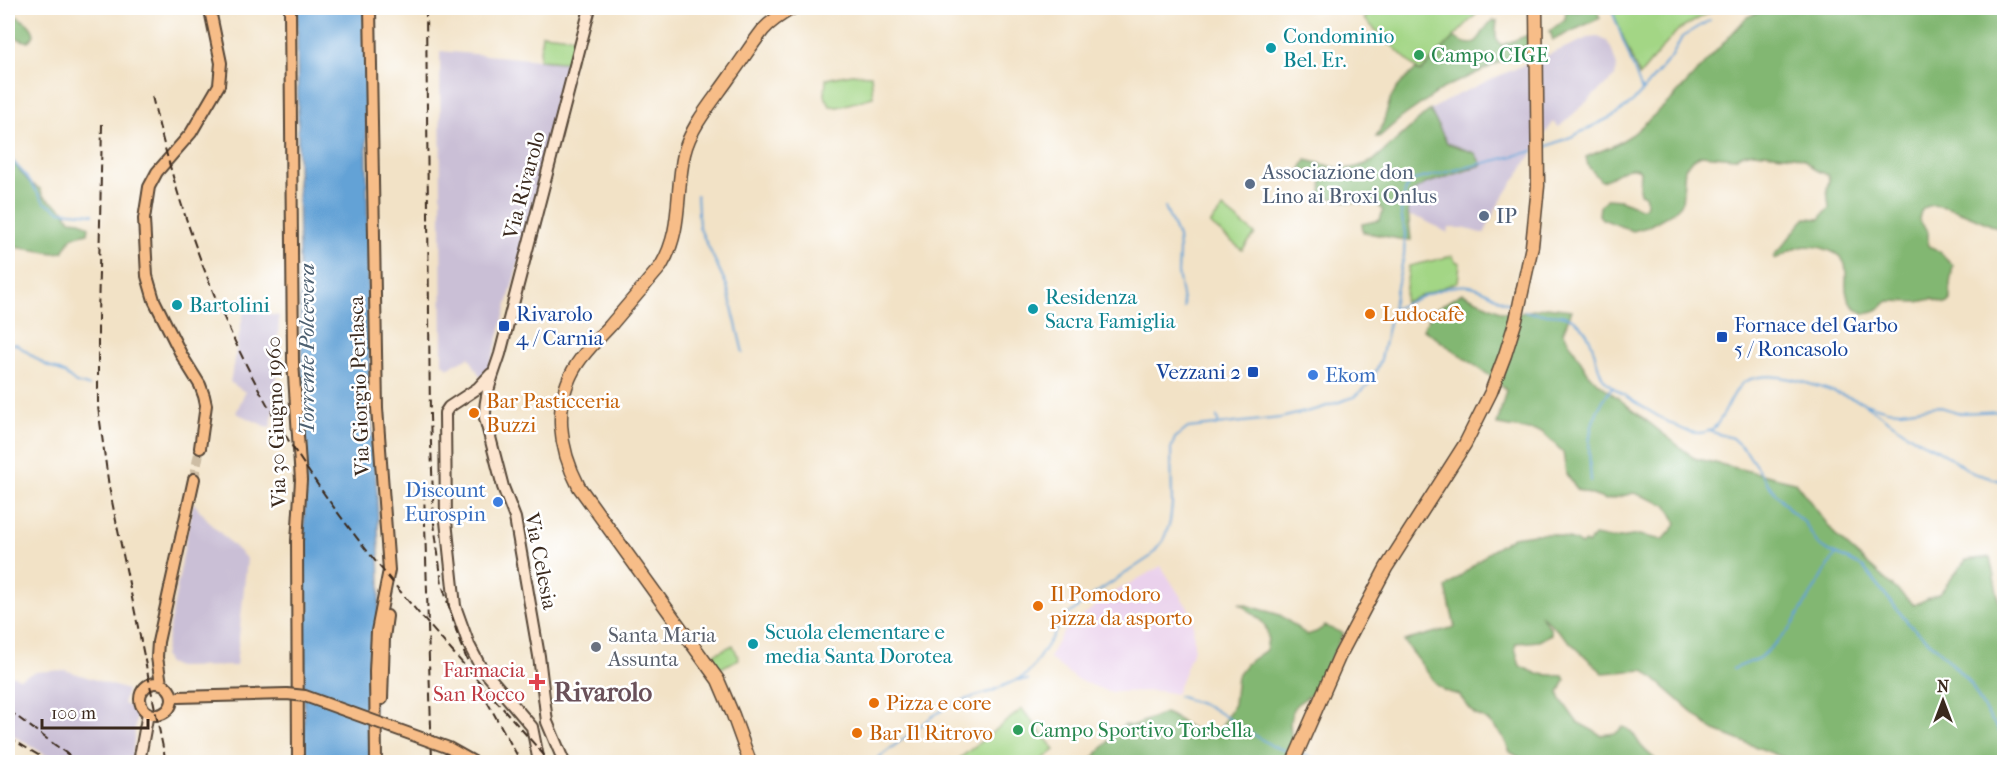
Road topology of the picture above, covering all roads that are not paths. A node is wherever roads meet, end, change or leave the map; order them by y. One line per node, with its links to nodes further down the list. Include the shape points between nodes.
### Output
1 (212, 8): 9 (main road, via 221,63 219,85 191,133 157,172 149,188 144,219 146,270 154,300 200,385 206,405)
2 (290, 8): 22 (main road, Via 30 Giugno 1960, via 293,361 301,480 297,541)
3 (370, 8): 11 (main road, Via Giorgio Perlasca, via 377,408)
4 (590, 8): 7 (main road, Via Rivarolo)
5 (793, 8): 20 (highway, via 764,28 700,120 685,153 675,236 669,253 572,374 563,398 560,430 579,487 718,680)
6 (1536, 8): 27 (highway, via 1538,186 1532,246 1505,355 1465,444 1386,568 1339,657)
7 (494, 371): 8 (main road, Via Rivarolo); 17 (main road, Via Rivarolo, via 478,388 446,409 444,419 446,521 455,606 480,666)
8 (484, 410): 16 (main road, Via Celesia, via 515,518)
9 (200, 448)
10 (194, 479): 12 (main road, via 158,642)
11 (389, 570): 15 (main road); 23 (main road, Via Giorgio Perlasca, via 377,631)
12 (161, 684): 13 (main road); 14 (main road, via 147,687 141,694 141,704)
13 (175, 697): 14 (main road, via 164,713); 15 (main road, bridge, via 295,694)
14 (148, 713): 21 (main road)
15 (381, 723): 24 (main road); 25 (main road, bridge, via 449,748)
16 (548, 724): 17 (main road, via 543,731); 18 (main road, Via Celesia)
17 (533, 729): 19 (main road)
18 (558, 750): 19 (main road, via 549,748); 26 (main road, Via Celesia)
19 (539, 758)
20 (749, 761)
21 (139, 762)
22 (298, 762)
23 (376, 762)
24 (382, 762)
25 (474, 762)
26 (564, 762)
27 (1293, 762)

